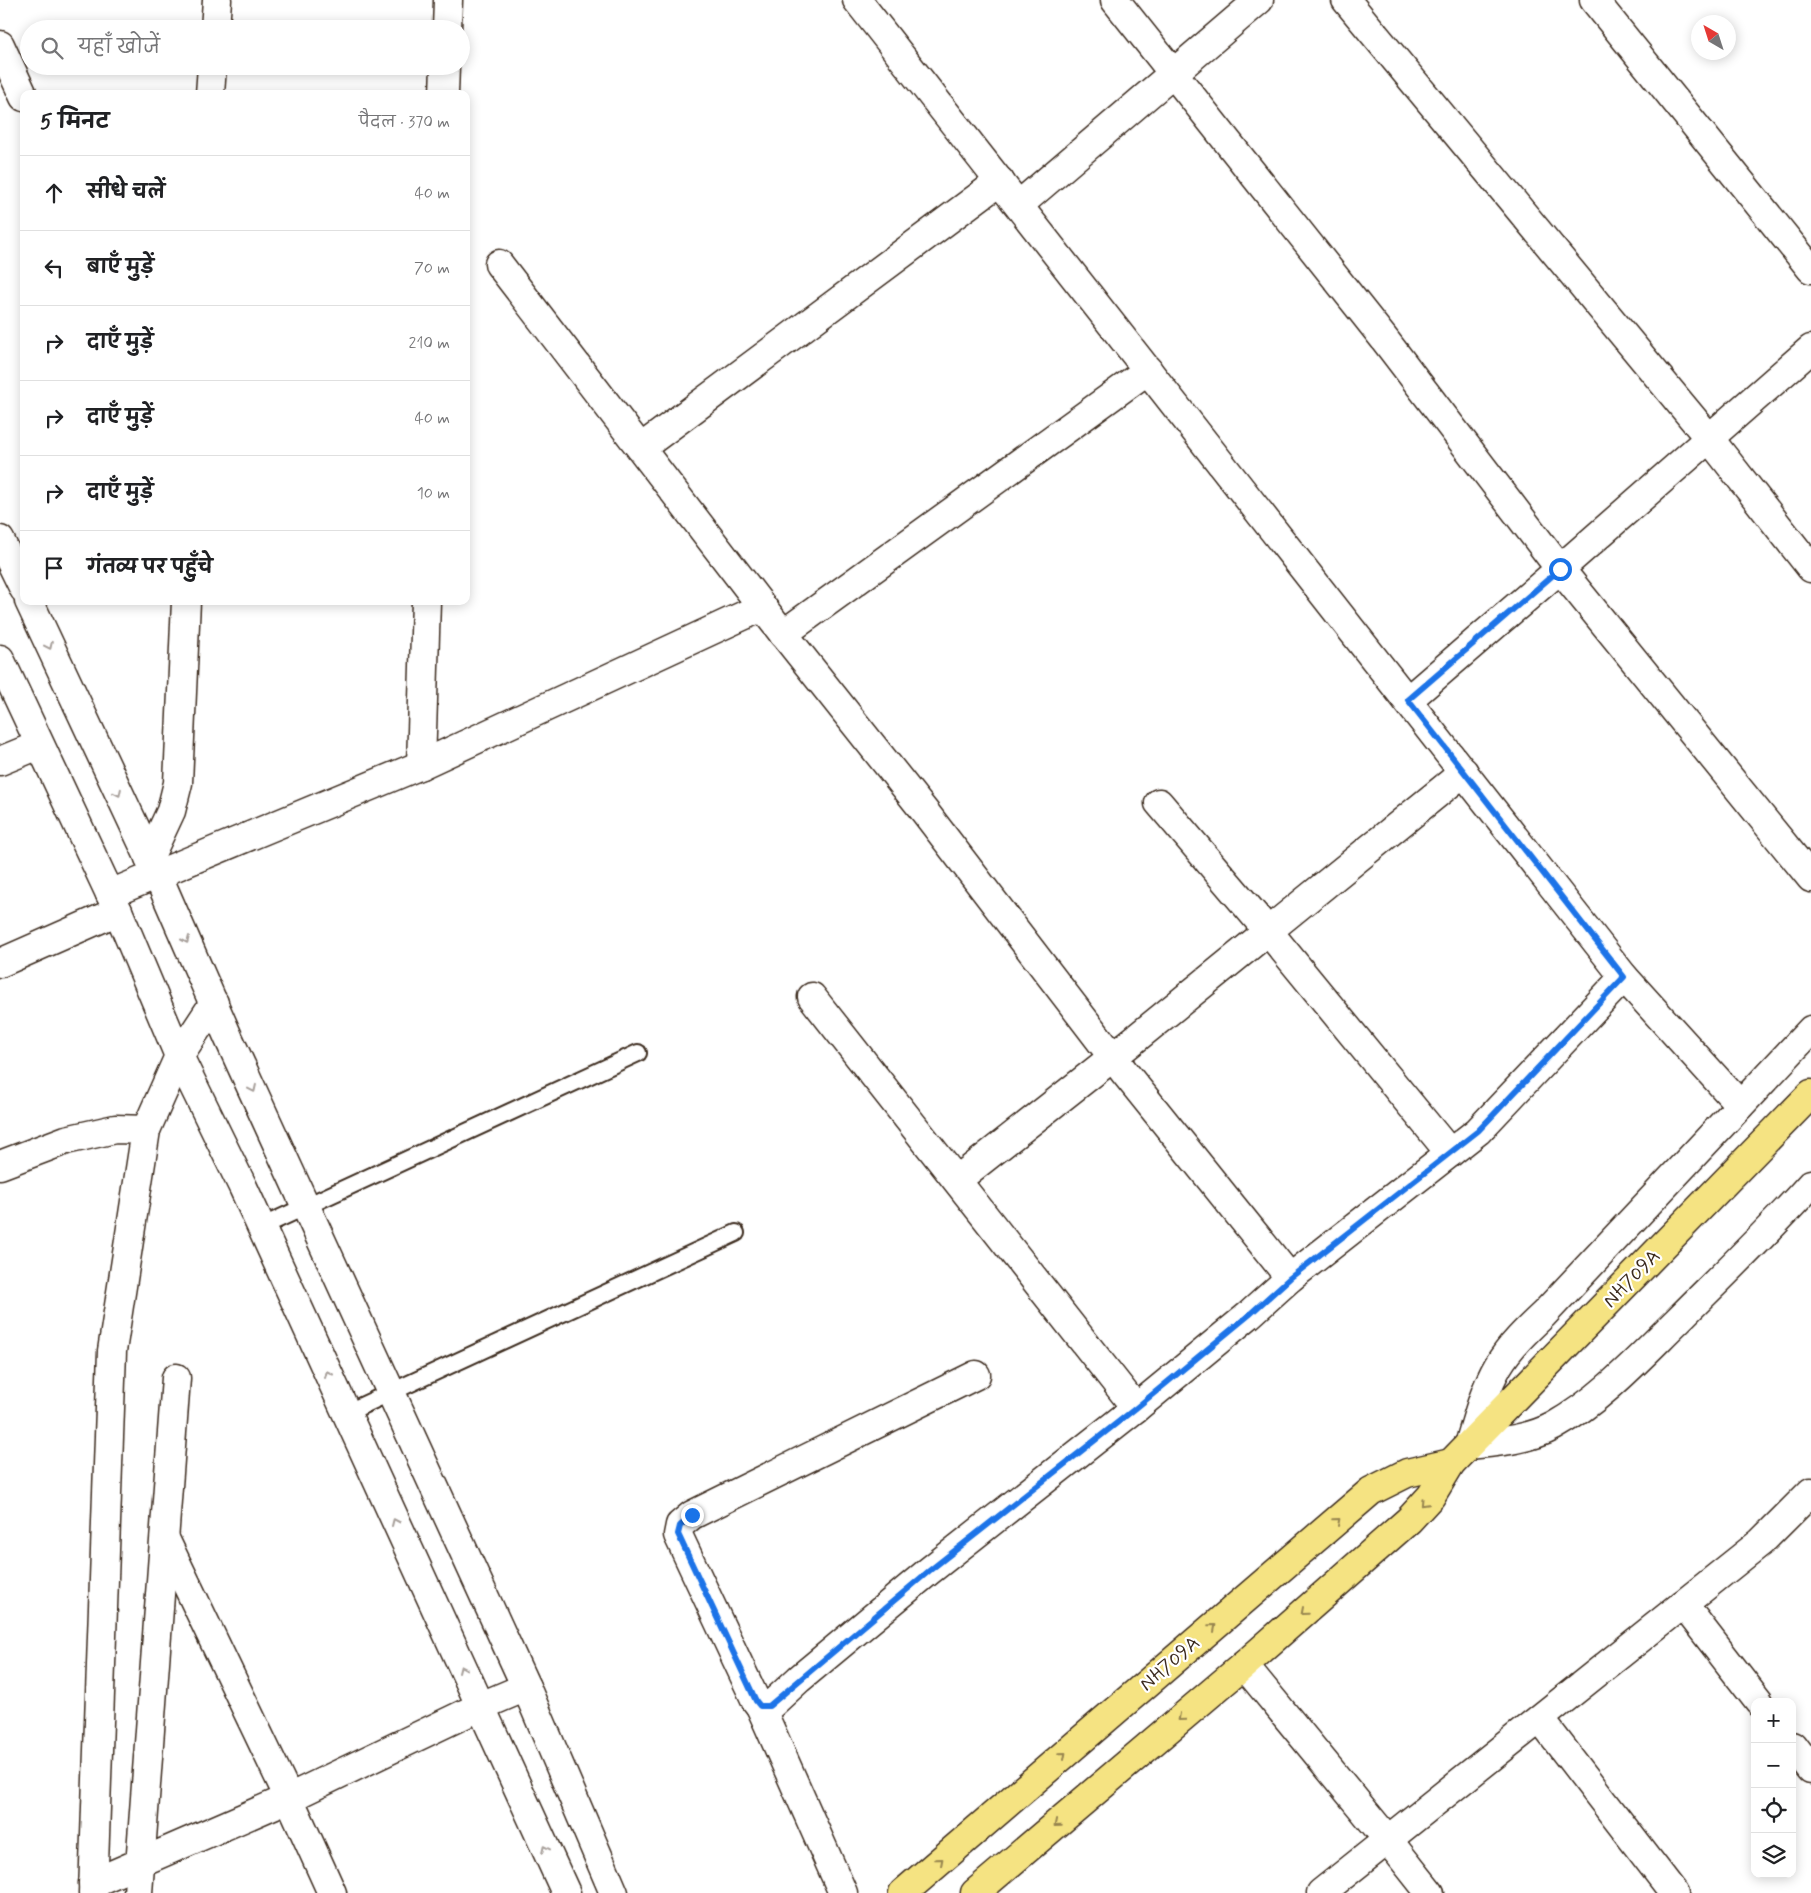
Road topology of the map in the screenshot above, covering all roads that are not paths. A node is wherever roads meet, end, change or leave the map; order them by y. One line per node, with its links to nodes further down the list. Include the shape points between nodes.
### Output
1 (217, 0): 8 (street)
2 (448, 0): 9 (street)
3 (857, 0): 17 (street)
4 (1115, 0): 11 (street)
5 (1259, 0): 11 (street)
6 (1346, 0): 23 (street)
7 (1594, 0): 20 (street)
8 (216, 20)
9 (447, 20)
10 (0, 45): 14 (street)
11 (1173, 73): 18 (street); 27 (street, via 1385,340)
12 (211, 75): 15 (street)
13 (445, 75): 16 (street)
14 (21, 90)
15 (210, 90)
16 (444, 90)
17 (1000, 181): 18 (street); 24 (street)
18 (1019, 205): 22 (street)
19 (499, 264): 24 (street)
20 (1811, 270)
21 (1811, 349): 23 (street)
22 (1148, 370): 33 (street); 35 (street)
23 (1709, 438): 26 (street); 27 (street)
24 (641, 448): 32 (street)
25 (0, 540): 28 (street)
26 (1811, 568)
27 (1560, 569): 35 (street); 42 (street)
28 (20, 581)
29 (31, 605): 41 (street, one-way to 41)
30 (186, 605): 41 (street, via 178,783)
31 (426, 605): 38 (street)
32 (762, 607): 33 (street); 38 (street)
33 (783, 634): 52 (street)
34 (0, 660): 36 (street)
35 (1408, 700): 39 (street)
36 (39, 745): 37 (street); 43 (street)
37 (0, 761)
38 (421, 765): 41 (street)
39 (1464, 772): 44 (street); 46 (street)
40 (1159, 803): 44 (street)
41 (153, 866): 43 (street); 48 (street, one-way to 48)
42 (1811, 878)
43 (114, 903): 45 (street); 51 (street)
44 (1268, 931): 52 (street); 56 (street)
45 (0, 963)
46 (1624, 977): 54 (street); 56 (street, via 1478,1131)
47 (812, 997): 58 (street)
48 (214, 1003): 51 (street); 60 (street, one-way to 60)
49 (1811, 1030): 54 (street)
50 (638, 1053): 60 (lane)
51 (179, 1056): 55 (street); 61 (street)
52 (1113, 1057): 58 (street); 63 (street)
53 (1811, 1094): 69 (highway, NH709A)
54 (1740, 1105): 69 (street, via 1518,1338 1498,1366)
55 (146, 1130): 57 (street, via 115,1129 66,1140); 84 (street, via 112,1351)
56 (1450, 1153): 63 (street)
57 (0, 1165)
58 (957, 1180): 67 (street)
59 (1810, 1188): 69 (street, via 1586,1406 1552,1427)
60 (306, 1204): 61 (lane); 66 (street)
61 (261, 1226): 68 (street, one-way to 61)
62 (736, 1233): 66 (lane)
63 (1290, 1278): 67 (street)
64 (976, 1375): 76 (street, via 692,1515 680,1526 678,1534)
65 (176, 1378): 71 (street)
66 (392, 1392): 68 (lane); 74 (street)
67 (1136, 1408): 76 (street, via 929,1571 772,1704)
68 (346, 1413): 77 (street, one-way to 68)
69 (1460, 1454): 73 (highway, NH709A, one-way to 73, via 1431,1496 1409,1520); 90 (highway, NH709A, one-way to 69, via 1371,1492 1407,1473)
70 (1811, 1492): 72 (street, via 1761,1542)
71 (164, 1537): 81 (street); 83 (street)
72 (1683, 1604): 75 (street); 78 (street)
73 (1244, 1665): 82 (street); 91 (highway, NH709A, one-way to 91)
74 (526, 1687): 77 (street); 88 (street)
75 (1756, 1698)
76 (760, 1706): 89 (street)
77 (479, 1707): 81 (street); 87 (street, one-way to 77)
78 (1540, 1719): 82 (street); 94 (street)
79 (1796, 1751): 80 (street)
80 (1811, 1770)
81 (289, 1798): 83 (street); 86 (street)
82 (1388, 1840): 92 (street); 93 (street)
83 (140, 1862): 84 (street); 85 (street)
84 (93, 1888)
85 (138, 1893)
86 (332, 1893)
87 (566, 1893)
88 (614, 1893)
89 (843, 1893)
90 (903, 1893)
91 (975, 1893)
92 (1322, 1893)
93 (1430, 1893)
94 (1674, 1893)

